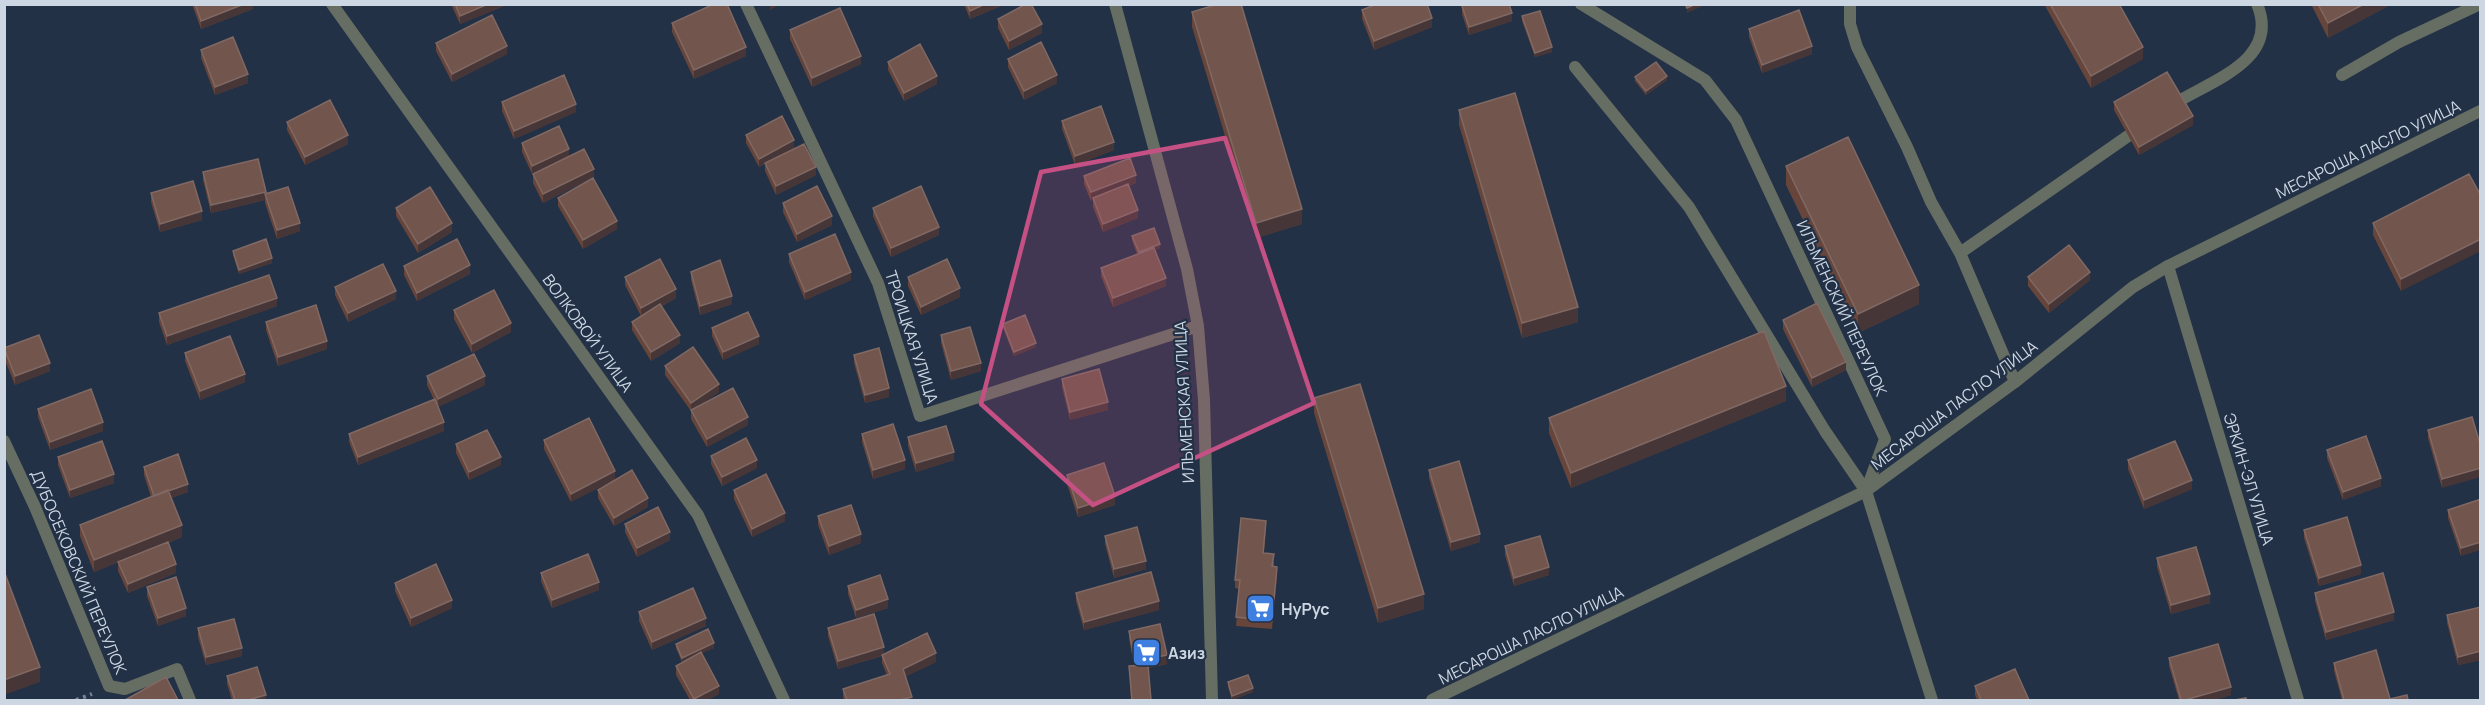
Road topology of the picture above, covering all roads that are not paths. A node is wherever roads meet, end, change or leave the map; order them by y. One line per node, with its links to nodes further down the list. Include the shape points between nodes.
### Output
1 (332, 4): 20 (street, ВОЛКОВОЙ УЛИЦА, via 698,515)
2 (747, 4): 15 (street, ТРОИЦКАЯ УЛИЦА, via 878,283 920,416)
3 (1115, 4): 15 (street, ИЛЬМЕНСКАЯ УЛИЦА, via 1187,269)
4 (1581, 4): 18 (street, ИЛЬМЕНСКИЙ ПЕРЕУЛОК, via 1705,80 1736,120 1885,439)
5 (1850, 4): 13 (street, via 1850,24 1857,47 1931,202)
6 (2257, 4): 10 (street, via 2264,20 2260,42 2247,61)
7 (2480, 4): 9 (street, via 2399,42)
8 (1575, 67): 18 (street, via 1689,207 1825,431)
9 (2342, 75)
10 (2179, 101)
11 (2481, 111): 14 (street, МЕСАРОША ЛАСЛО УЛИЦА)
12 (2128, 136): 13 (street)
13 (1960, 253): 16 (street)
14 (2168, 266): 16 (street, МЕСАРОША ЛАСЛО УЛИЦА, via 2133,287); 24 (street, ЭРКИН-ЭЛ УЛИЦА)
15 (1198, 326): 21 (street, ИЛЬМЕНСКАЯ УЛИЦА)
16 (2015, 382): 18 (street, МЕСАРОША ЛАСЛО УЛИЦА)
17 (4, 441): 19 (street, ДУБОСЕКОВСКИЙ ПЕРЕУЛОК, via 109,686 125,689 177,669)
18 (1866, 491): 22 (street, МЕСАРОША ЛАСЛО УЛИЦА); 23 (street)
19 (190, 700)
20 (784, 700)
21 (1212, 700)
22 (1432, 700)
23 (1932, 700)
24 (2298, 700)

